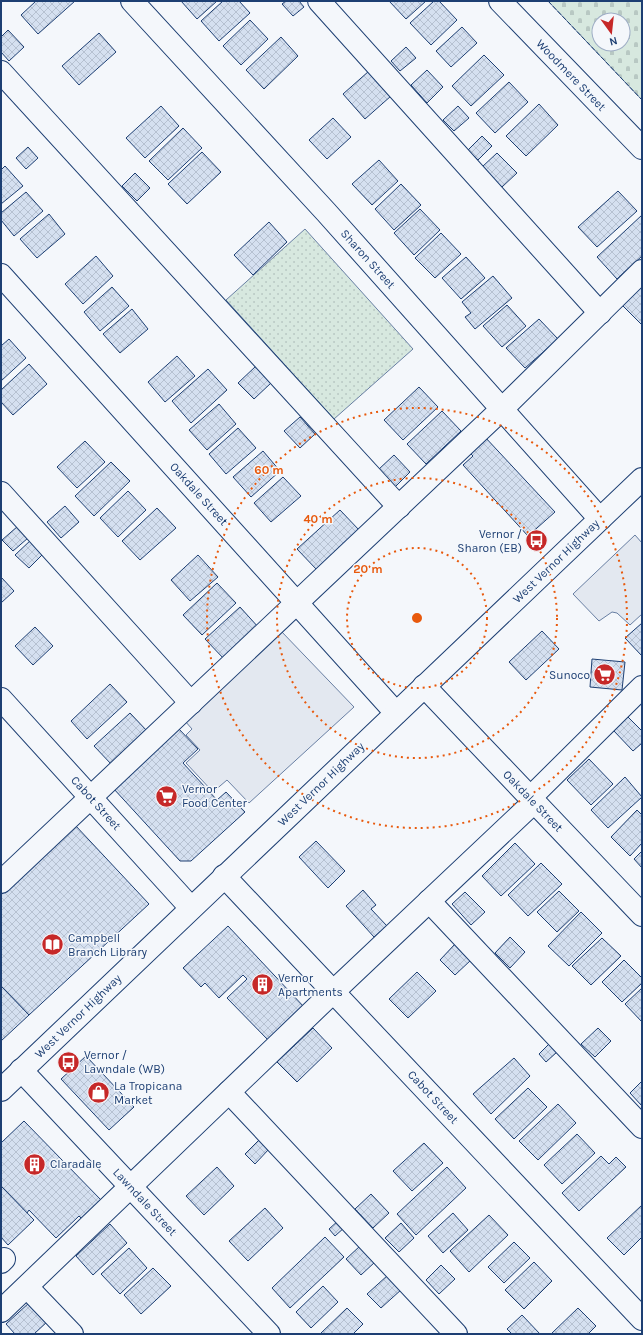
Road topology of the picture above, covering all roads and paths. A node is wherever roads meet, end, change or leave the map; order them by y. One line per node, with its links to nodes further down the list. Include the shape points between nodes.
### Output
1 (132, 1): 9 (street, Sharon Street)
2 (319, 1): 8 (street)
3 (500, 1): 5 (street, Woodmere Street)
4 (1, 72): 12 (street)
5 (642, 148)
6 (642, 272): 8 (street)
7 (1, 275): 14 (street, Oakdale Street)
8 (600, 313): 9 (street)
9 (502, 409): 12 (street); 13 (street, Sharon Street)
10 (639, 489): 13 (street, West Vernor Highway)
11 (1, 493): 18 (street)
12 (399, 507): 14 (street)
13 (600, 519): 15 (street, West Vernor Highway)
14 (297, 603): 18 (street); 19 (street, Oakdale Street)
15 (424, 686): 19 (street, West Vernor Highway); 21 (street, Oakdale Street)
16 (1, 699): 20 (street, Cabot Street)
17 (638, 701): 21 (street)
18 (191, 703): 20 (street)
19 (396, 713): 22 (street, West Vernor Highway)
20 (90, 797): 23 (street); 25 (street, Cabot Street)
21 (532, 800): 24 (street); 26 (street, Oakdale Street)
22 (224, 876): 25 (street, West Vernor Highway); 27 (street, Cabot Street)
23 (1, 882)
24 (429, 901): 27 (street); 31 (street)
25 (191, 908): 28 (street, West Vernor Highway)
26 (642, 915)
27 (334, 991): 30 (street); 35 (street, Cabot Street)
28 (21, 1070): 29 (street, West Vernor Highway); 32 (street, Lawndale Street)
29 (1, 1090)
30 (229, 1092): 32 (street); 38 (street)
31 (642, 1127)
32 (131, 1187): 33 (street); 37 (street, Lawndale Street)
33 (27, 1287): 34 (street); 36 (street)
34 (1, 1311)
35 (642, 1319)
36 (72, 1334)
37 (269, 1334)
38 (456, 1334)

